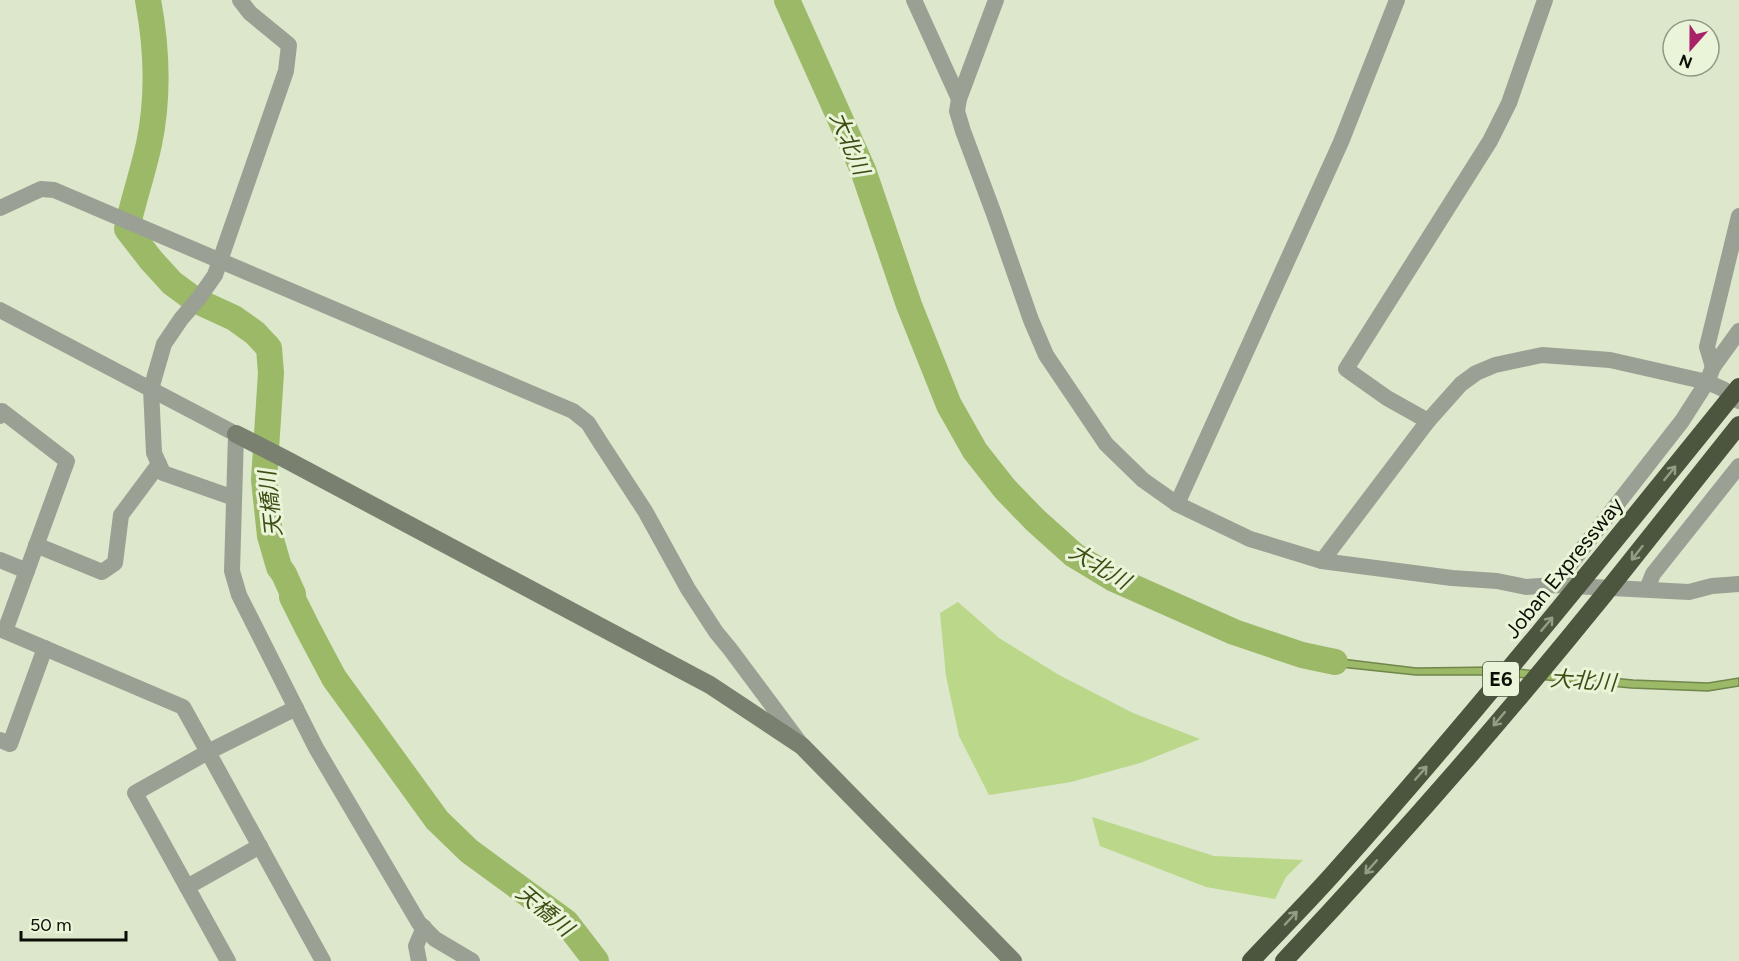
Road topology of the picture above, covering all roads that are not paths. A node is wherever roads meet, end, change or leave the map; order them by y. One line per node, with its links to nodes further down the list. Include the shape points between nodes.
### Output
1 (240, 0): 9 (street, via 289,45 286,71)
2 (915, 0): 6 (street)
3 (996, 0): 6 (street)
4 (1397, 0): 23 (street, via 1341,142)
5 (1545, 0): 17 (street, via 1509,103 1490,141 1346,369)
6 (959, 99): 23 (street, via 957,111 963,131 1046,355 1106,444 1143,480)
7 (0, 208): 9 (street, via 41,189 54,190)
8 (1739, 216): 12 (street, via 1707,347)
9 (221, 260): 14 (street, via 215,275 164,344); 35 (street, via 573,411 588,423 716,632)
10 (0, 310): 14 (street)
11 (1739, 331): 12 (street)
12 (1710, 374): 15 (street); 17 (street, via 1542,355 1476,373); 29 (street, via 1682,421)
13 (1739, 387): 45 (highway, Joban Expressway / E6, one-way to 13, bridge, via 1331,877 1442,749)
14 (151, 389): 19 (street); 20 (street, via 154,453)
15 (1739, 401)
16 (0, 416): 24 (street, via 2,411 67,461)
17 (1428, 421): 26 (street)
18 (1739, 425): 46 (highway, E6, one-way to 46, bridge, via 1603,597 1481,741)
19 (236, 434): 22 (street); 35 (street, via 710,685)
20 (159, 464): 22 (street, via 163,473); 24 (street, via 121,515 115,563 102,572)
21 (1739, 466): 30 (street, via 1653,574)
22 (234, 498): 33 (street, via 232,571 239,595)
23 (1177, 504): 26 (street, via 1250,539)
24 (36, 545): 27 (street)
25 (0, 561): 27 (street)
26 (1322, 561): 29 (street, via 1526,587)
27 (27, 571): 31 (street)
28 (1739, 584): 30 (street, via 1689,592)
29 (1554, 585): 30 (street)
30 (1647, 589)
31 (2, 630): 32 (street)
32 (45, 648): 34 (street, via 10,744); 36 (street, via 183,706)
33 (296, 708): 36 (street); 39 (street)
34 (0, 740)
35 (802, 746): 44 (street)
36 (208, 752): 37 (street); 38 (street, via 135,794)
37 (260, 846): 38 (street); 41 (street)
38 (187, 887): 40 (street)
39 (424, 927): 42 (street, via 416,946); 43 (street, via 435,939)
40 (228, 961)
41 (323, 961)
42 (419, 961)
43 (472, 961)
44 (1013, 961)
45 (1251, 961)
46 (1284, 961)

